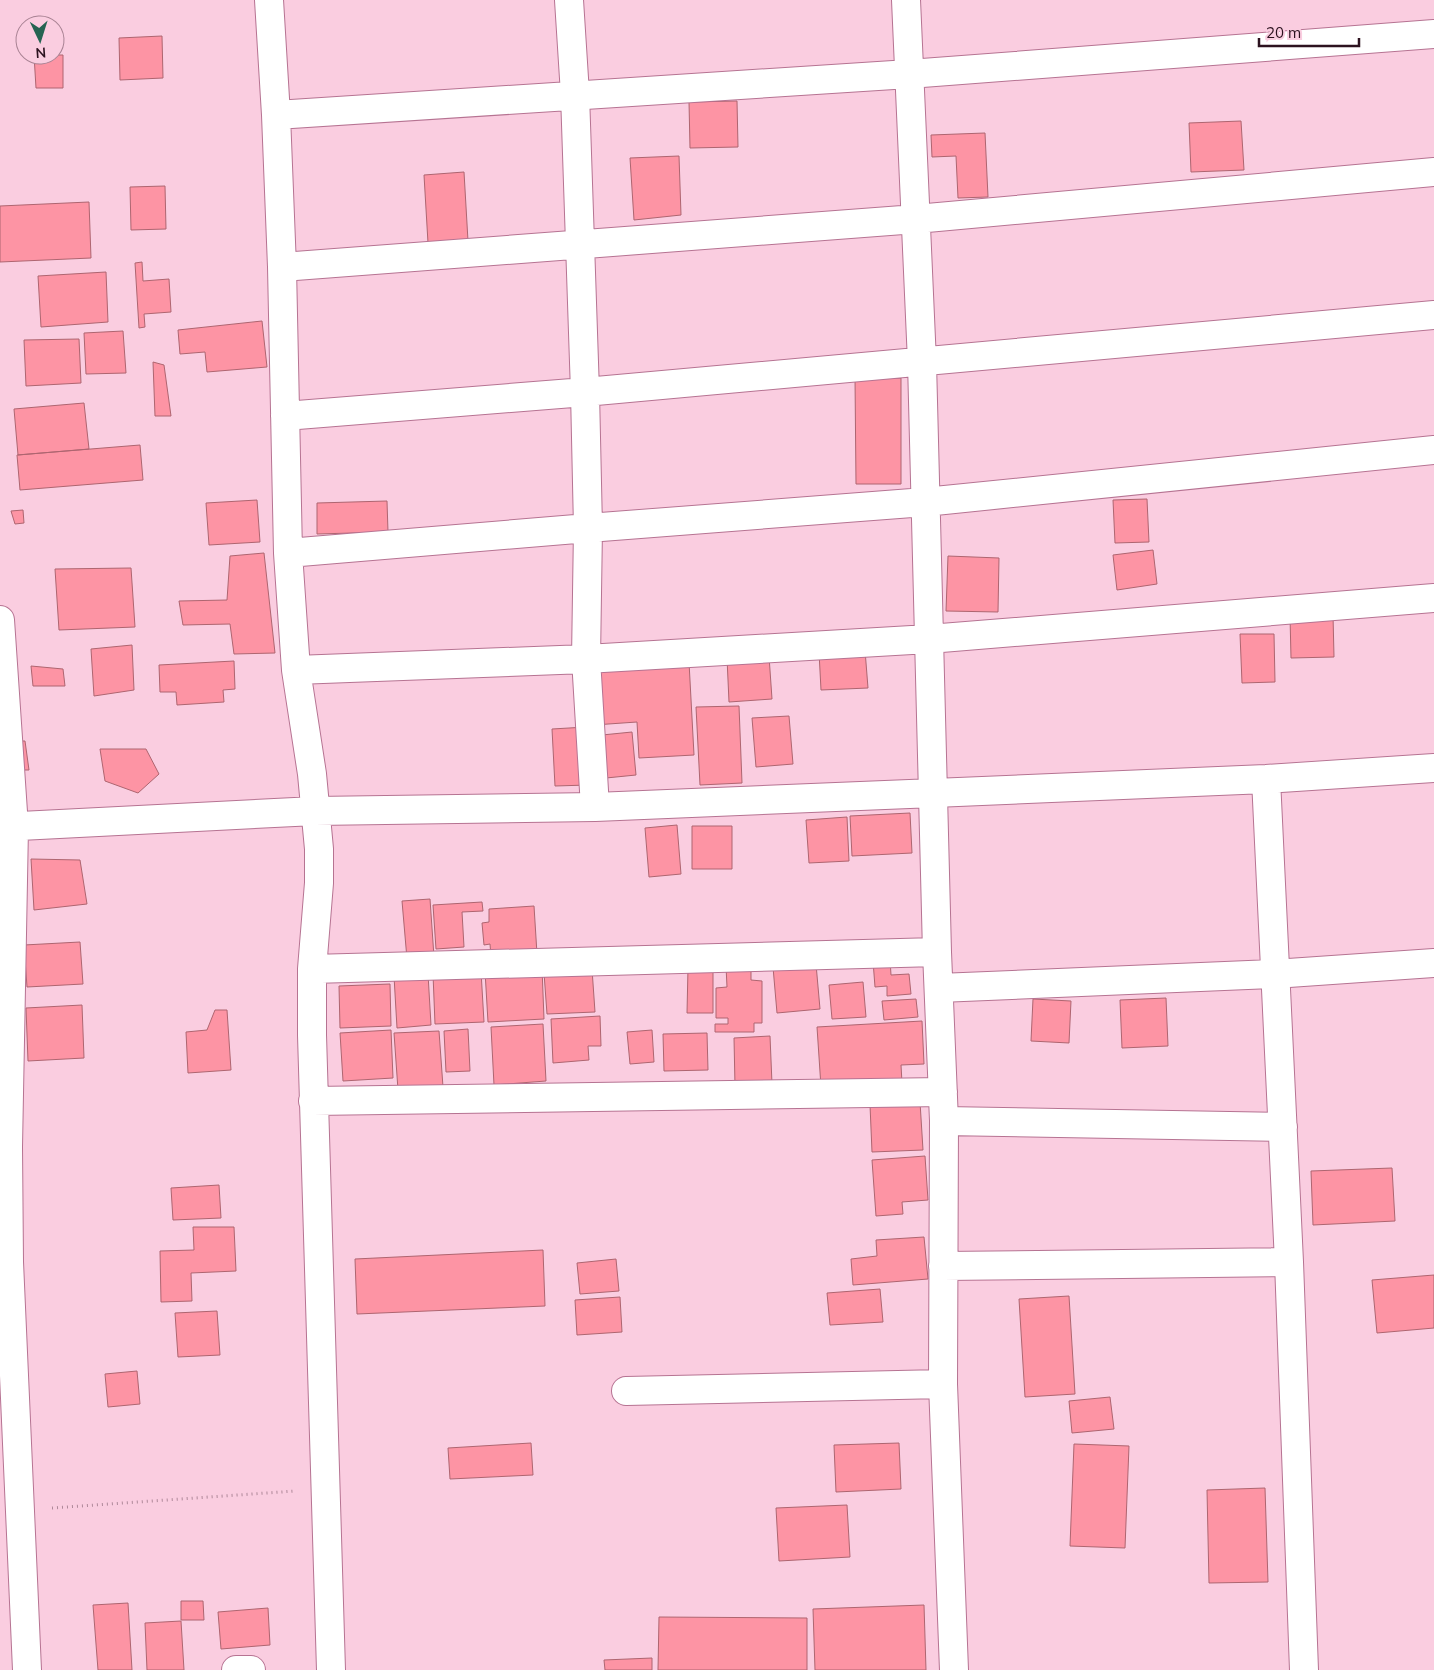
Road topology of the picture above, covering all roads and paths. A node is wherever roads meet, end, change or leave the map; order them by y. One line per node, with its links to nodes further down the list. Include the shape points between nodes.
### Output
1 (269, 0): 7 (street)
2 (570, 0): 6 (street)
3 (906, 0): 5 (street)
4 (1434, 34): 5 (street)
5 (909, 74): 6 (street); 9 (street)
6 (574, 94): 7 (street); 10 (street)
7 (276, 115): 11 (street)
8 (1434, 172): 9 (street)
9 (916, 219): 10 (street); 13 (street)
10 (580, 244): 11 (street); 14 (street)
11 (282, 267): 15 (street)
12 (1434, 315): 13 (street)
13 (922, 362): 14 (street); 17 (street)
14 (585, 392): 15 (street); 18 (street)
15 (285, 416): 19 (street)
16 (1434, 450): 17 (street)
17 (926, 502): 18 (street); 22 (street)
18 (588, 528): 19 (street); 23 (street)
19 (288, 553): 24 (street)
20 (1434, 598): 22 (street)
21 (0, 620): 30 (street)
22 (929, 638): 23 (street); 27 (street)
23 (586, 659): 24 (street); 28 (street)
24 (296, 670): 29 (street)
25 (1434, 768): 26 (street)
26 (1266, 779): 27 (street); 34 (street)
27 (934, 793): 28 (street); 31 (street)
28 (595, 807): 29 (street)
29 (315, 811): 30 (street); 33 (street, via 319,883)
30 (7, 827): 45 (street, via 9,1262)
31 (937, 952): 33 (street); 35 (street)
32 (1434, 963): 34 (street)
33 (312, 969): 37 (street)
34 (1274, 974): 35 (street); 39 (street)
35 (939, 988): 36 (street)
36 (943, 1092): 37 (street); 38 (street)
37 (313, 1101): 44 (street)
38 (944, 1121): 39 (street); 41 (street)
39 (1283, 1127): 40 (street)
40 (1289, 1262): 41 (street); 51 (street)
41 (943, 1266): 42 (street)
42 (943, 1384): 43 (street); 50 (street)
43 (626, 1391)
44 (325, 1489): 45 (path); 49 (street)
45 (20, 1510): 46 (street)
46 (27, 1670)
47 (236, 1670): 48 (street)
48 (251, 1670)
49 (331, 1670)
50 (954, 1670)
51 (1304, 1670)

